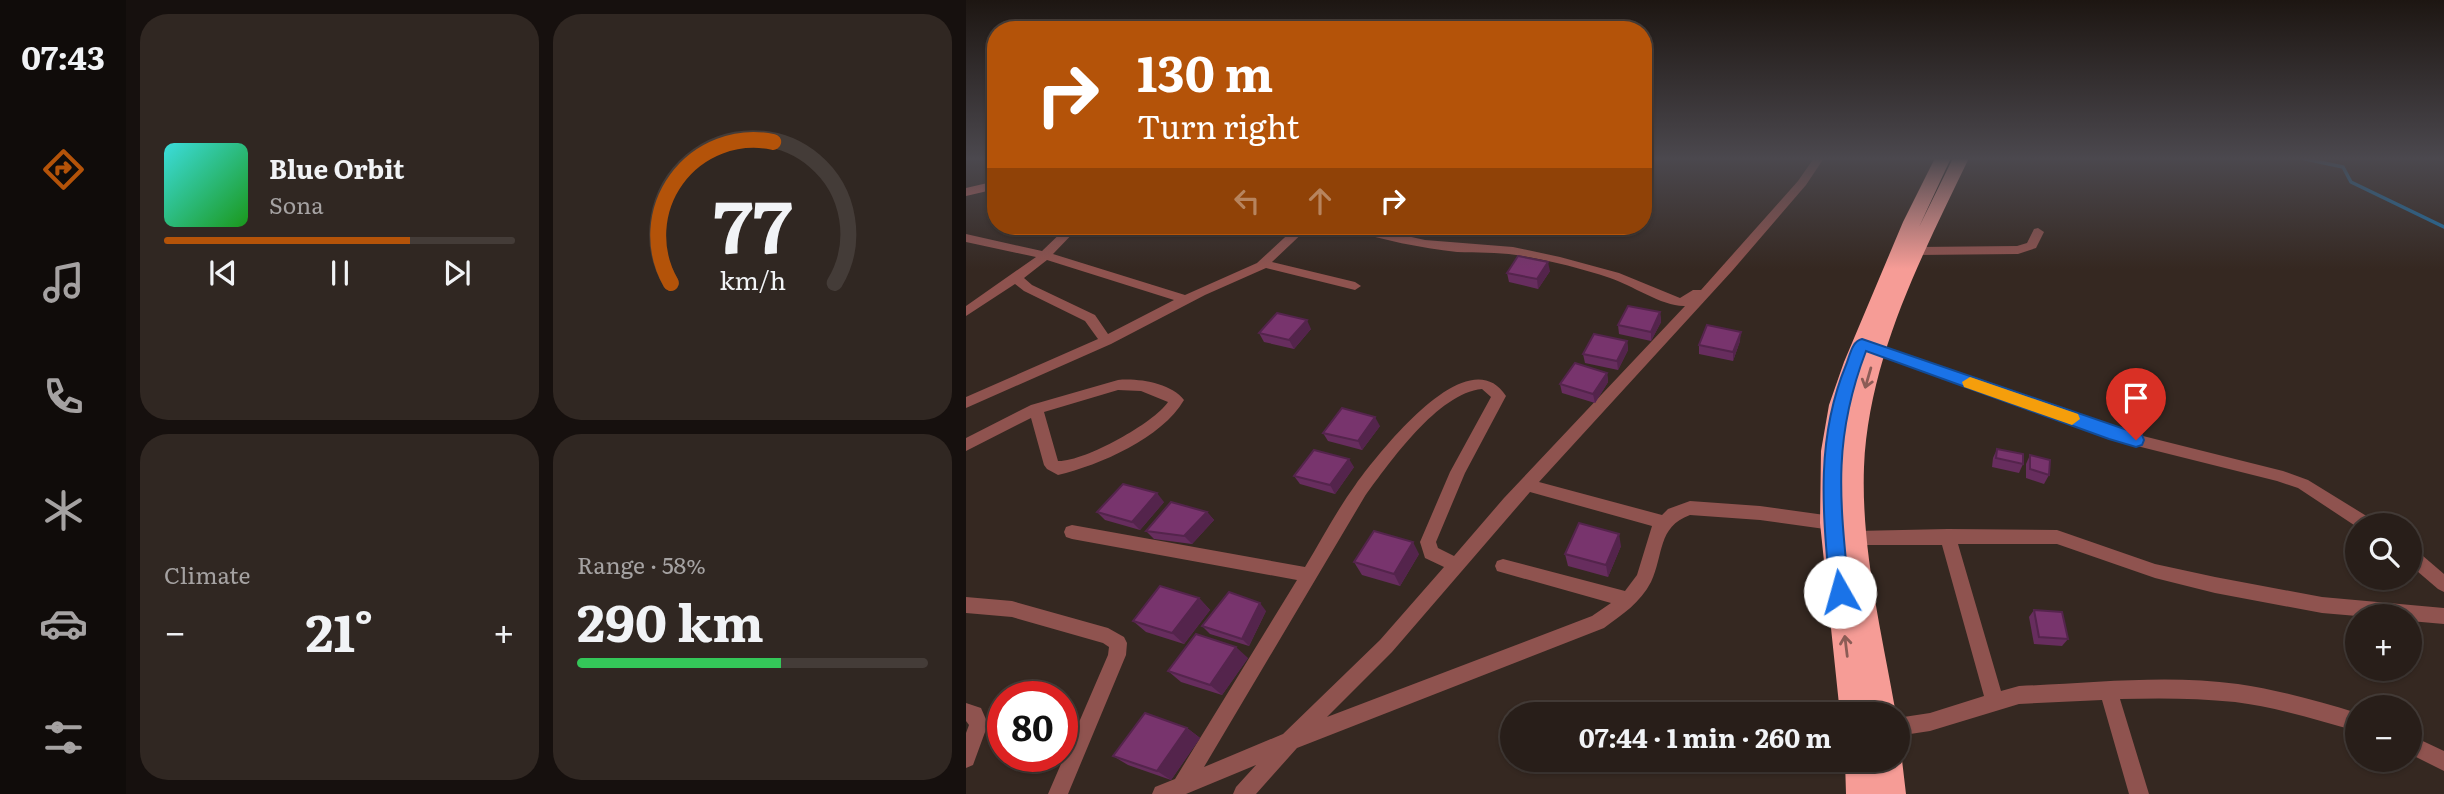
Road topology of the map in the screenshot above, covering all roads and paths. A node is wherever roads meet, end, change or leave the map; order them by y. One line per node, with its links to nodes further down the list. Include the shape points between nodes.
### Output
1 (1792, 195): 12 (street)
2 (1925, 195): 18 (highway)
3 (1943, 195): 9 (highway)
4 (2038, 232): 9 (street, via 2032,245 2018,250)
5 (1066, 235): 10 (street)
6 (1295, 235): 11 (street)
7 (1383, 235): 12 (street, via 1408,242 1515,251 1574,264 1629,280 1682,303)
8 (966, 238): 10 (street)
9 (1917, 251): 18 (highway)
10 (1046, 256): 13 (street); 15 (street)
11 (1264, 264): 14 (street); 15 (street)
12 (1728, 268): 22 (street)
13 (1017, 279): 16 (street); 17 (street, via 1090,318)
14 (1355, 286)
15 (1187, 300): 17 (street)
16 (966, 312)
17 (1106, 341): 19 (street)
18 (1869, 346): 23 (street, via 2109,433 2278,475 2303,484); 25 (highway, via 1845,385 1832,451); 28 (highway, one-way to 28, via 1853,466)
19 (966, 404)
20 (1036, 409): 20 (street, via 1052,465 1058,470 1107,454 1170,412 1178,400 1131,383); 21 (street)
21 (966, 445)
22 (1527, 485): 24 (street); 29 (street)
23 (2348, 513)
24 (1666, 523): 25 (street, via 1690,508); 34 (street, via 1659,529 1644,578)
25 (1832, 523): 38 (highway, one-way to 25)
26 (1072, 532): 32 (street)
27 (1948, 536): 28 (street); 36 (street, via 2057,537 2155,571 2216,585 2322,605); 40 (street)
28 (1856, 538): 39 (highway)
29 (1456, 565): 32 (street, via 1431,553 1428,542 1458,472 1499,396 1495,389 1471,383 1437,405 1389,454 1360,491); 44 (street, via 1386,646)
30 (2422, 565): 33 (street)
31 (1503, 566): 34 (street)
32 (1309, 575): 50 (street)
33 (2444, 584)
34 (1629, 600): 44 (street, via 1598,622)
35 (966, 605): 51 (street, via 1012,609 1108,636 1118,643 1117,655)
36 (2444, 616)
37 (2109, 692): 40 (street, via 2019,695); 42 (street, via 2169,688 2237,693); 56 (street)
38 (1853, 702)
39 (1880, 702)
40 (1995, 702): 43 (street)
41 (966, 712): 46 (street, via 979,724)
42 (2345, 719)
43 (1910, 725)
44 (1290, 741): 50 (street); 53 (street)
45 (2422, 750): 47 (street)
46 (966, 758)
47 (2444, 761)
48 (1860, 772): 54 (highway)
49 (1888, 772): 55 (highway)
50 (1182, 785): 52 (street)
51 (1058, 794)
52 (1161, 794)
53 (1243, 794)
54 (1861, 794)
55 (1891, 794)
56 (2139, 794)

